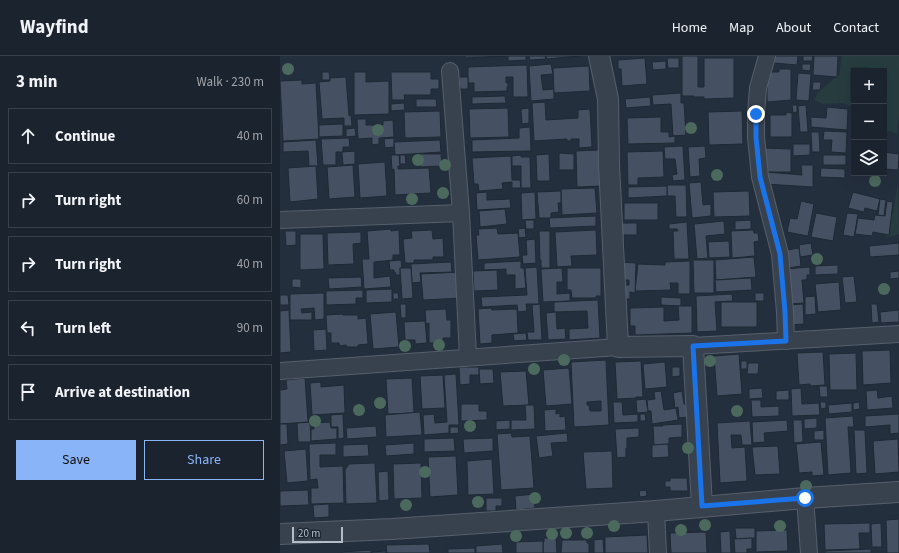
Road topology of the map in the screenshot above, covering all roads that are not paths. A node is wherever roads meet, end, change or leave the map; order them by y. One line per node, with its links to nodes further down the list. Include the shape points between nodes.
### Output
1 (599, 56): 9 (street, via 608,99)
2 (767, 56): 7 (street, via 758,88 756,137 760,177 780,254)
3 (450, 71): 4 (street)
4 (461, 213): 5 (street); 10 (street)
5 (280, 220)
6 (899, 334): 7 (street)
7 (786, 341): 8 (street)
8 (693, 346): 9 (street); 14 (street)
9 (618, 347): 10 (street)
10 (468, 357): 11 (street)
11 (280, 371)
12 (899, 492): 13 (street)
13 (805, 498): 14 (street); 18 (street)
14 (702, 506): 15 (street)
15 (656, 511): 16 (street); 17 (street)
16 (280, 534)
17 (658, 553)
18 (809, 553)

